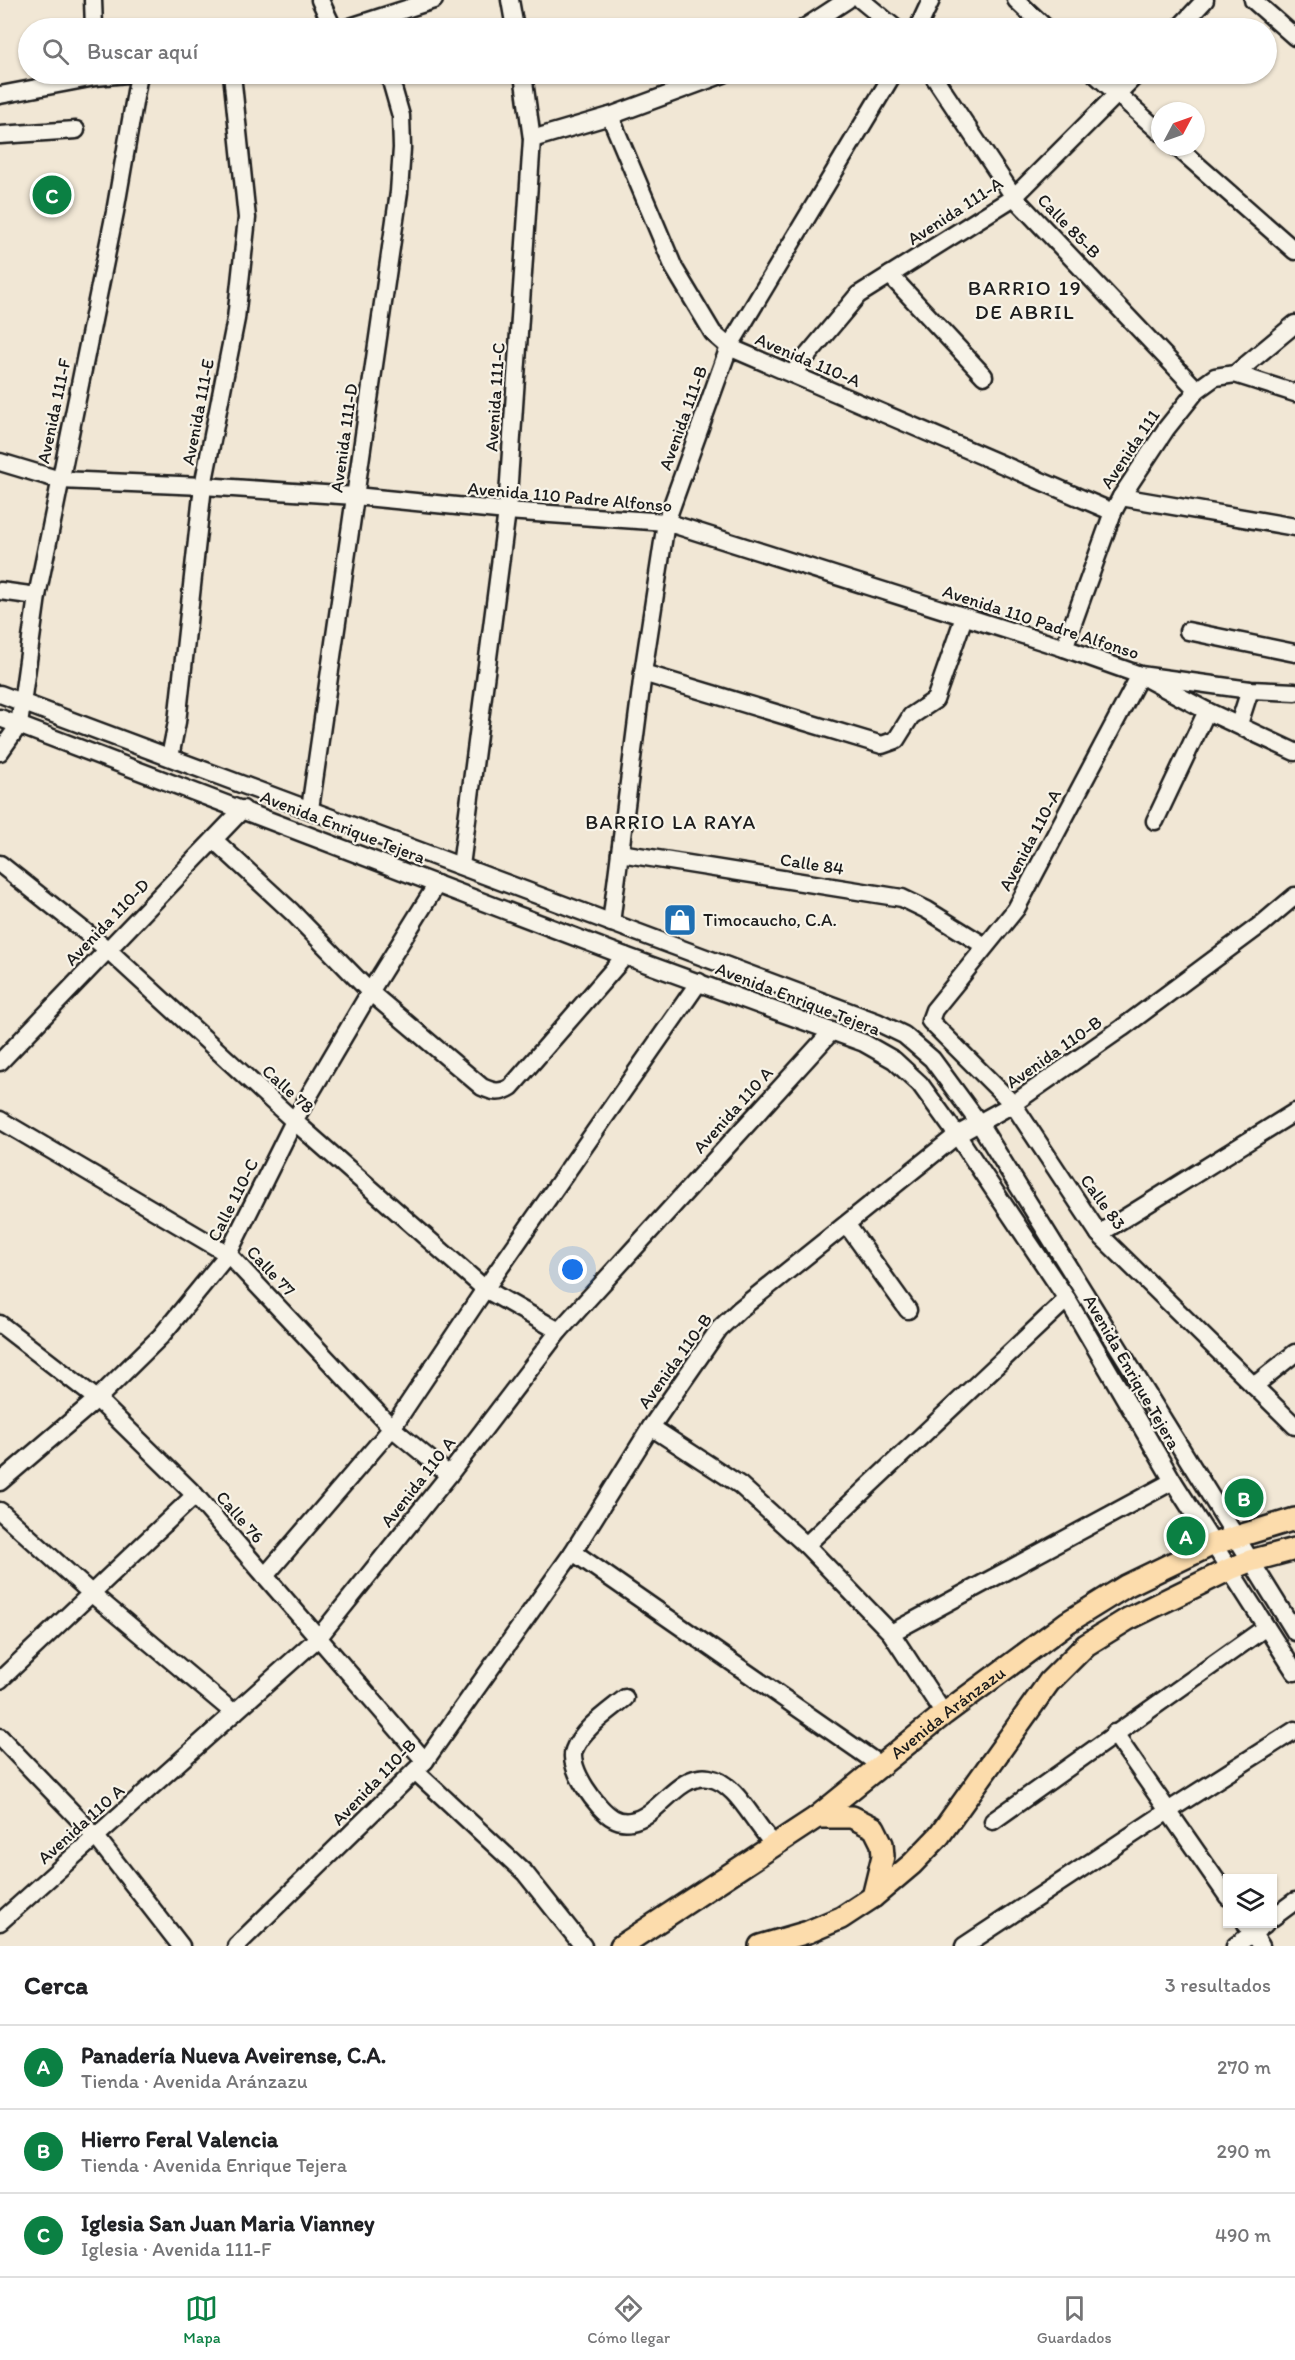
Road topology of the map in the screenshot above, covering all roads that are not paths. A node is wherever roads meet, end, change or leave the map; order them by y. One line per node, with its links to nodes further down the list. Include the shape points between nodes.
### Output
1 (93, 0): 11 (street)
2 (320, 0): 12 (street)
3 (510, 0): 14 (street)
4 (847, 0): 15 (street)
5 (861, 0): 16 (street)
6 (931, 0): 17 (street)
7 (1016, 0): 18 (street)
8 (1205, 0): 19 (street)
9 (1253, 0): 20 (street)
10 (428, 1): 13 (street)
11 (94, 18)
12 (328, 18)
13 (389, 18)
14 (513, 18)
15 (819, 18)
16 (883, 18)
17 (923, 18)
18 (1035, 18)
19 (1188, 18)
20 (1273, 18)
21 (1277, 21): 22 (street)
22 (1295, 37)
23 (52, 84): 34 (street)
24 (138, 84): 52 (street, Avenida 111-F)
25 (233, 84): 53 (street, Avenida 111-E, via 247,218 236,320)
26 (392, 84): 54 (street, Avenida 111-D, via 401,116 399,192)
27 (524, 84): 39 (street, Avenida 111-C)
28 (697, 84): 35 (street)
29 (887, 84): 45 (street, Avenida 111-B)
30 (939, 84): 41 (street, Calle 85-B)
31 (1106, 84): 33 (street)
32 (1128, 84): 33 (street, Avenida 111-A)
33 (1118, 94): 36 (street); 41 (street, Avenida 111-A)
34 (0, 95)
35 (610, 116): 39 (street); 45 (street, Avenida 110-A, via 674,268 713,333)
36 (1151, 124)
37 (76, 130): 38 (street)
38 (0, 135)
39 (532, 139): 56 (street, Avenida 111-C)
40 (1187, 156): 42 (street)
41 (1014, 197): 43 (street, Avenida 111-A); 49 (street, Calle 85-B)
42 (1295, 251)
43 (890, 276): 46 (street, Avenida 111-A, via 852,301); 48 (street)
44 (1295, 324): 47 (street, Avenida 111)
45 (729, 347): 46 (street, Avenida 110-A); 57 (street, Avenida 111-B)
46 (792, 374): 55 (street, Avenida 110-A)
47 (1234, 374): 49 (street, Avenida 111, via 1215,377); 50 (street)
48 (984, 376)
49 (1197, 390): 55 (street, Avenida 111)
50 (1295, 393)
51 (0, 462): 52 (street, Avenida 110 Padre Alfonso)
52 (60, 480): 53 (street, Avenida 110 Padre Alfonso); 60 (street, Avenida 111-F)
53 (203, 486): 54 (street, Avenida 110 Padre Alfonso); 77 (street, Avenida 111-E)
54 (356, 496): 56 (street, Avenida 110 Padre Alfonso); 79 (street, Avenida 111-D)
55 (1117, 504): 58 (street, Avenida 110-A); 63 (street, Avenida 111)
56 (507, 510): 57 (street, Avenida 110 Padre Alfonso); 84 (street, Avenida 111-C)
57 (666, 522): 61 (street, Avenida 110 Padre Alfonso); 65 (street, Avenida 111-B)
58 (1295, 527)
59 (0, 591): 60 (street)
60 (38, 596): 70 (street, Avenida 111-F)
61 (964, 617): 63 (street, Avenida 110 Padre Alfonso); 65 (street, via 935,700 911,716 896,740 882,745)
62 (1188, 632): 64 (street)
63 (1064, 648): 66 (street, Avenida 110 Padre Alfonso)
64 (1295, 652)
65 (643, 673): 82 (street, Avenida 111-B)
66 (1140, 675): 67 (street, Avenida 110 Padre Alfonso); 71 (street); 88 (street, Avenida 110-A, via 1016,909)
67 (1250, 690): 68 (street, Avenida 110 Padre Alfonso); 73 (street)
68 (1295, 692)
69 (0, 694): 70 (street, Avenida Enrique Tejera)
70 (21, 702): 74 (street, Avenida 111-F); 77 (street, Avenida Enrique Tejera)
71 (1207, 711): 73 (street); 80 (street)
72 (0, 718): 74 (street, Avenida Enrique Tejera)
73 (1239, 724): 76 (street)
74 (20, 725): 75 (street); 78 (street, Avenida Enrique Tejera)
75 (0, 752)
76 (1295, 752)
77 (170, 758): 79 (street, Avenida Enrique Tejera)
78 (243, 809): 81 (street, Avenida 110-D); 85 (street, Avenida Enrique Tejera)
79 (310, 809): 84 (street, Avenida Enrique Tejera)
80 (1155, 821)
81 (214, 840): 89 (street, Avenida 110-D); 92 (street)
82 (620, 853): 87 (street, Avenida 111-B); 88 (street, Calle 84, via 902,898)
83 (0, 864): 89 (street, Calle 78)
84 (460, 866): 87 (street, Avenida Enrique Tejera)
85 (436, 884): 90 (street, Avenida Enrique Tejera); 92 (street, Calle 110-C)
86 (1295, 896): 96 (street, Avenida 110-B, via 1122,1028)
87 (611, 923): 100 (street, Avenida Enrique Tejera, via 904,1035 932,1059)
88 (985, 946): 93 (street, Avenida 110-A)
89 (107, 949): 95 (street, Avenida 110-D); 99 (street, Calle 78)
90 (625, 956): 91 (street, Avenida Enrique Tejera); 92 (street, via 511,1087 502,1092 482,1087)
91 (699, 982): 94 (street, Avenida Enrique Tejera); 105 (street)
92 (370, 992): 99 (street, Calle 110-C)
93 (934, 1010): 96 (street, Calle 83, via 932,1025)
94 (832, 1030): 101 (street, Avenida Enrique Tejera, via 894,1060 920,1084); 109 (street, Avenida 110 A)
95 (0, 1062)
96 (1013, 1104): 100 (street, Avenida 110-B); 103 (street, Calle 83)
97 (1295, 1112): 103 (street)
98 (0, 1120): 104 (street, Calle 77)
99 (294, 1121): 104 (street, Calle 110-C); 105 (street, Calle 78)
100 (979, 1123): 101 (street, Avenida 110-B); 122 (street, Avenida Enrique Tejera)
101 (957, 1134): 102 (street, Avenida 110-B); 106 (street, Avenida Enrique Tejera)
102 (846, 1225): 107 (street); 114 (street, Avenida 110-B, via 719,1329)
103 (1099, 1234): 111 (street, Calle 83)
104 (228, 1254): 112 (street, Calle 110-C, via 162,1336); 115 (street, Calle 77)
105 (485, 1289): 109 (street, Calle 78); 115 (street)
106 (1067, 1299): 117 (street, Avenida Enrique Tejera); 124 (street)
107 (908, 1310)
108 (0, 1324): 112 (street, Calle 76)
109 (560, 1331): 116 (street, Avenida 110 A)
110 (1295, 1353): 111 (street)
111 (1254, 1386): 113 (street, Calle 83)
112 (97, 1399): 118 (street, Calle 110-C); 119 (street, Calle 76)
113 (1295, 1426)
114 (651, 1427): 124 (street, via 740,1485); 126 (street, Avenida 110-B)
115 (392, 1428): 116 (street, Calle 77); 129 (street)
116 (449, 1474): 134 (street, Avenida 110 A)
117 (1173, 1481): 123 (street, Avenida Enrique Tejera); 133 (street)
118 (0, 1482)
119 (195, 1495): 129 (street, Calle 76); 130 (street)
120 (0, 1510): 130 (street)
121 (1295, 1519): 122 (main road, Avenida Aránzazu)
122 (1237, 1536): 123 (main road, Avenida Aránzazu); 127 (street, Avenida Enrique Tejera)
123 (1214, 1544): 128 (street, Avenida Enrique Tejera); 139 (main road, Avenida Aránzazu, via 1126,1586 1068,1622)
124 (806, 1545): 133 (street)
125 (1295, 1549): 127 (main road)
126 (573, 1552): 143 (street); 144 (street, Avenida 110-B)
127 (1250, 1561): 128 (main road); 132 (street, Avenida Enrique Tejera)
128 (1230, 1569): 131 (street, Avenida Enrique Tejera); 151 (main road, via 1128,1619 1086,1645 1049,1682 939,1836)
129 (265, 1576): 134 (street, Calle 76)
130 (91, 1593): 136 (street); 138 (street)
131 (1266, 1627): 135 (street, Avenida Enrique Tejera); 141 (street)
132 (1295, 1632)
133 (891, 1633): 139 (street)
134 (320, 1637): 138 (street, Avenida 110 A); 144 (street, Calle 76)
135 (1295, 1672)
136 (0, 1680)
137 (625, 1698): 149 (street, via 580,1738 572,1756 585,1788 611,1817 620,1821 638,1819 687,1783 708,1777 722,1782 735,1794)
138 (234, 1713): 148 (street, Avenida 110 A)
139 (944, 1714): 143 (main road, Avenida Aránzazu)
140 (1295, 1730): 145 (street)
141 (1114, 1733): 145 (street); 147 (street)
142 (0, 1737): 148 (street)
143 (880, 1765): 146 (main road, Avenida Aránzazu)
144 (420, 1766): 157 (street, Avenida 110-B); 158 (street, Calle 76, via 525,1873)
145 (1168, 1811): 150 (street); 161 (street)
146 (817, 1817): 149 (main road, Avenida Aránzazu); 151 (main road, via 852,1817 874,1828 883,1856)
147 (993, 1821)
148 (96, 1838): 154 (street, Avenida 110 A); 156 (street)
149 (775, 1845): 159 (main road, Avenida Aránzazu)
150 (1223, 1891)
151 (873, 1897): 160 (main road, via 841,1918)
152 (1295, 1901): 153 (street)
153 (1277, 1914)
154 (0, 1922)
155 (1256, 1932): 162 (street)
156 (181, 1946)
157 (236, 1946)
158 (583, 1946)
159 (621, 1946)
160 (760, 1946)
161 (964, 1946)
162 (1235, 1946)

